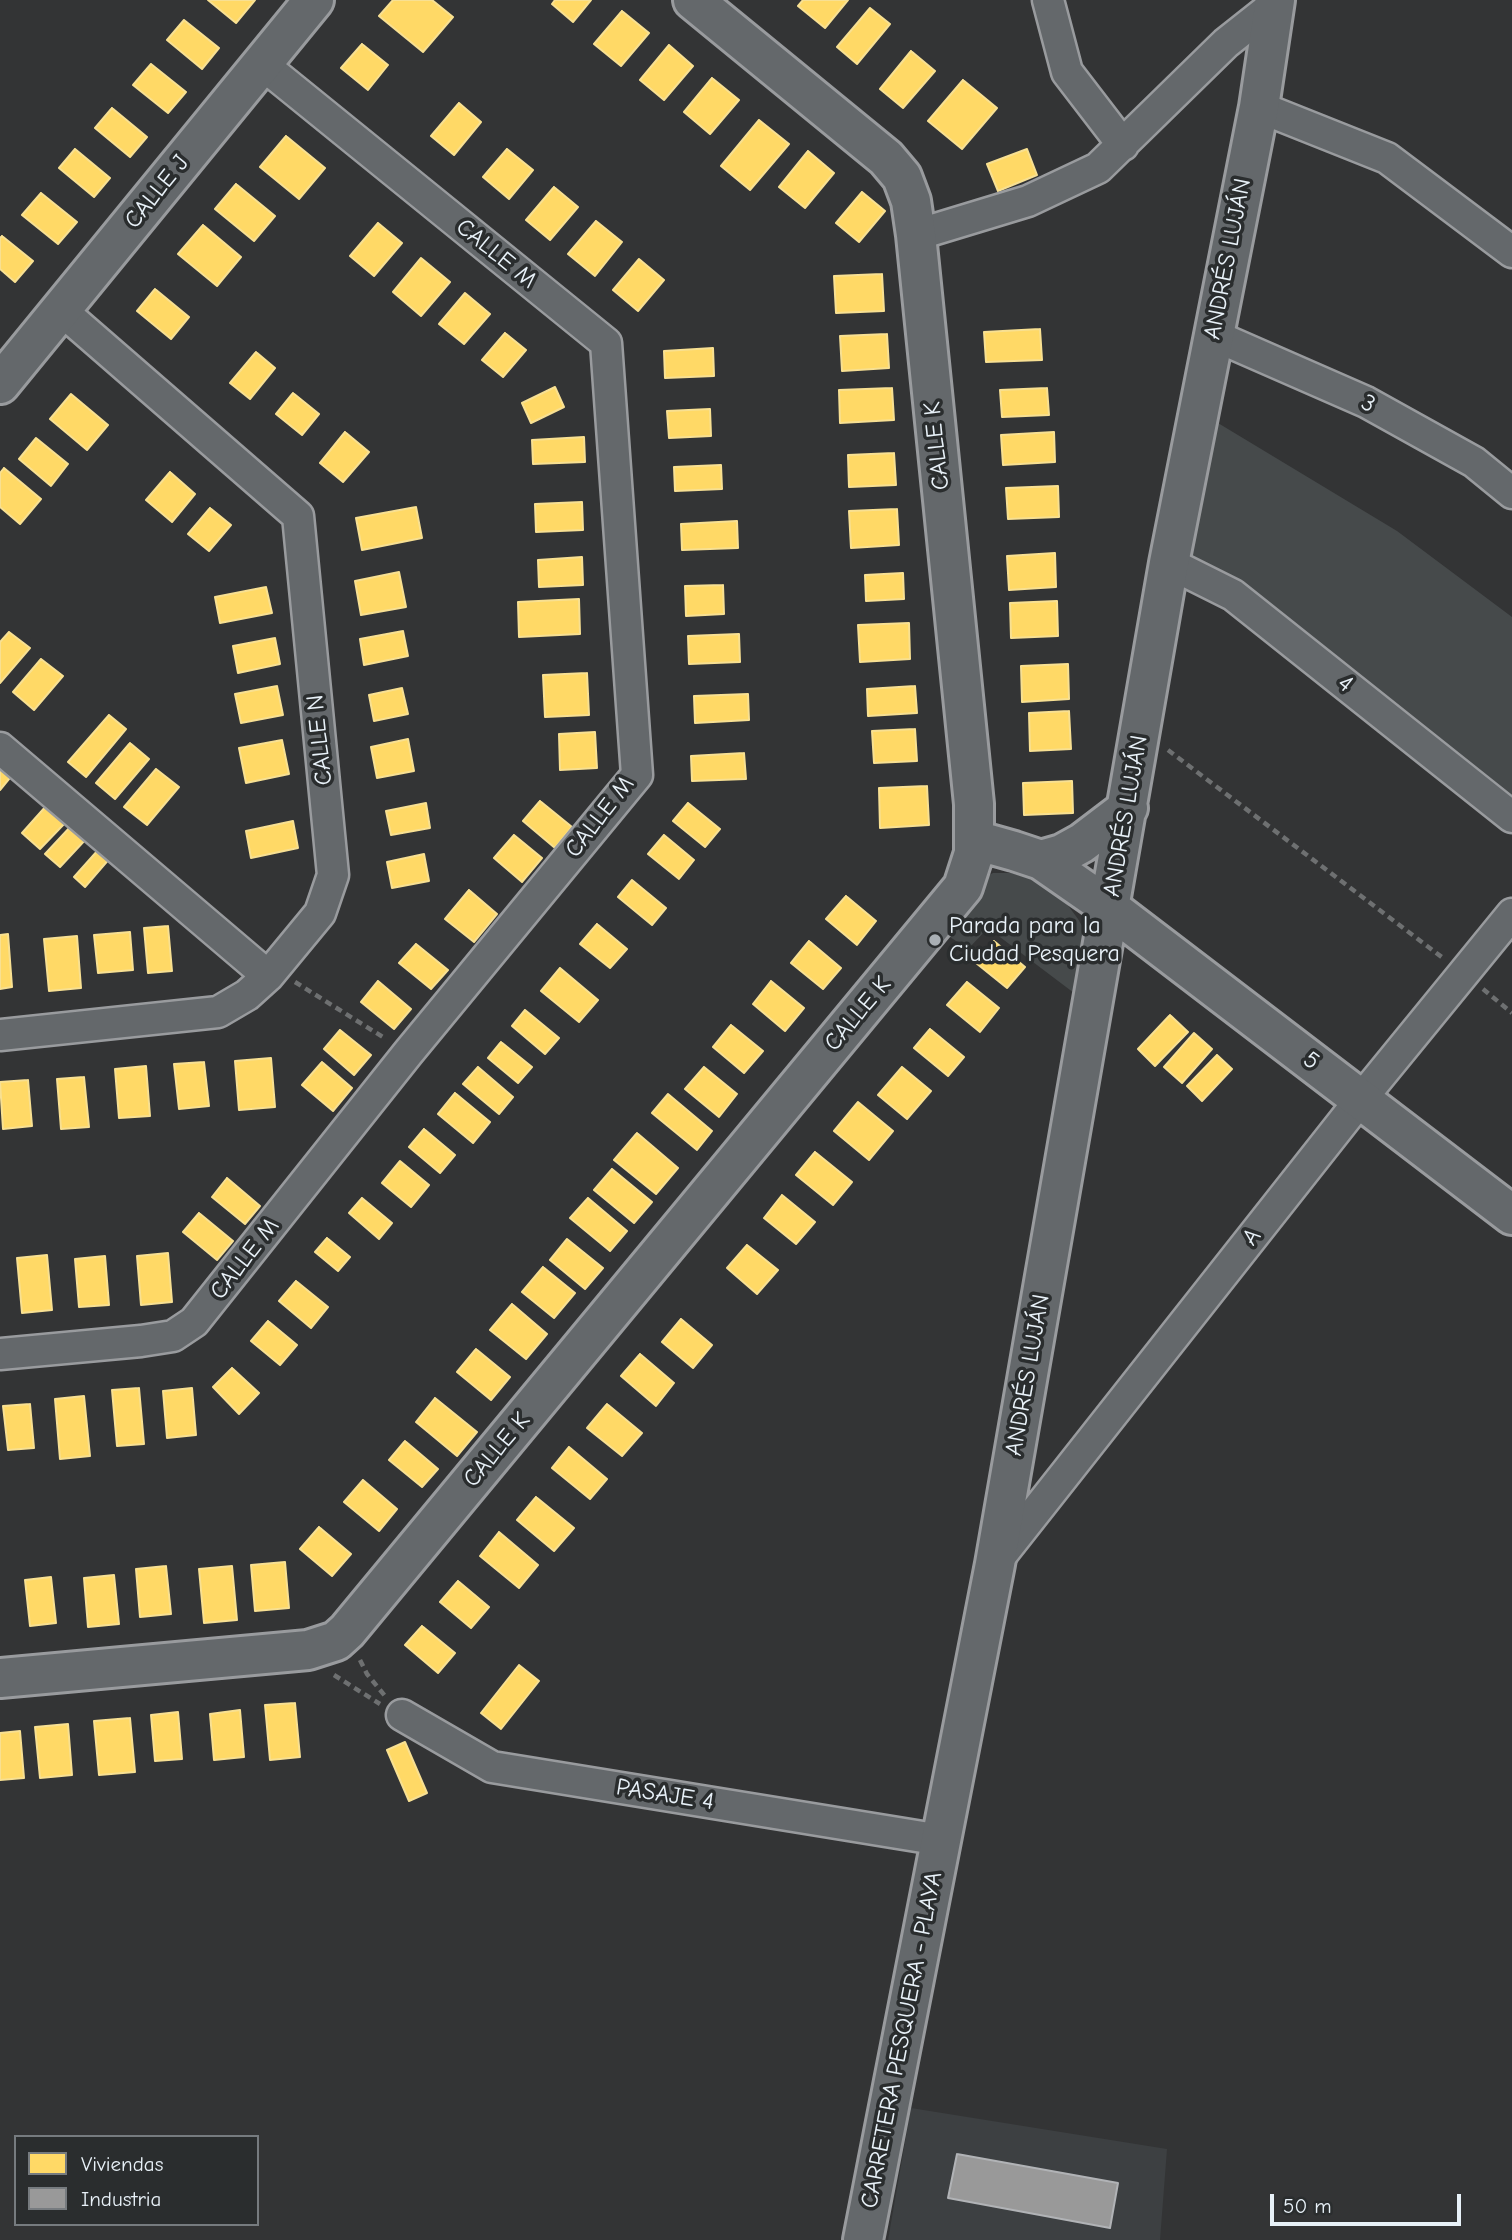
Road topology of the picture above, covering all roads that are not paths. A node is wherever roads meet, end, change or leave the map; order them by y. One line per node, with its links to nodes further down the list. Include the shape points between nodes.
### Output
1 (314, 0): 5 (street, CALLE J)
2 (693, 0): 8 (street, CALLE K, via 886,159 902,177)
3 (1048, 0): 7 (street, via 1068,72)
4 (1275, 2): 6 (street, ANDRÉS LUJÁN); 7 (street, via 1226,43)
5 (262, 64): 10 (street, CALLE J); 26 (street, CALLE M, via 606,343 637,775 194,1322 173,1336)
6 (1258, 107): 9 (street, via 1387,158); 11 (street, ANDRÉS LUJÁN)
7 (1123, 145): 8 (street, via 1098,168 1065,186)
8 (916, 235): 18 (street, CALLE K)
9 (1512, 252)
10 (61, 310): 12 (street, CALLE J); 22 (street, CALLE N, via 298,516 333,875 320,913)
11 (1213, 335): 13 (street, 3, via 1366,402 1474,462); 14 (street, ANDRÉS LUJÁN)
12 (0, 384)
13 (1512, 493)
14 (1169, 564): 16 (street, ANDRÉS LUJÁN); 17 (street, 4, via 1233,595)
15 (0, 748): 22 (street)
16 (1128, 808): 19 (street, via 1082,843); 20 (street, ANDRÉS LUJÁN)
17 (1512, 817)
18 (975, 841): 19 (street, 5); 28 (street, CALLE K, via 963,887 347,1632 336,1641 308,1650)
19 (1041, 860): 20 (street, 5)
20 (1110, 908): 24 (street, 5); 27 (street, ANDRÉS LUJÁN)
21 (1512, 914): 24 (street, A)
22 (271, 972): 23 (street, CALLE N, via 247,995 218,1012)
23 (0, 1035)
24 (1361, 1099): 25 (street, 5); 27 (street, A)
25 (1512, 1215)
26 (0, 1354)
27 (995, 1563): 30 (street, ANDRÉS LUJÁN)
28 (0, 1678)
29 (402, 1715): 30 (street, PASAJE 4, via 492,1767)
30 (941, 1840): 31 (street, CARRETERA PESQUERA - PLAYA)
31 (863, 2240)

